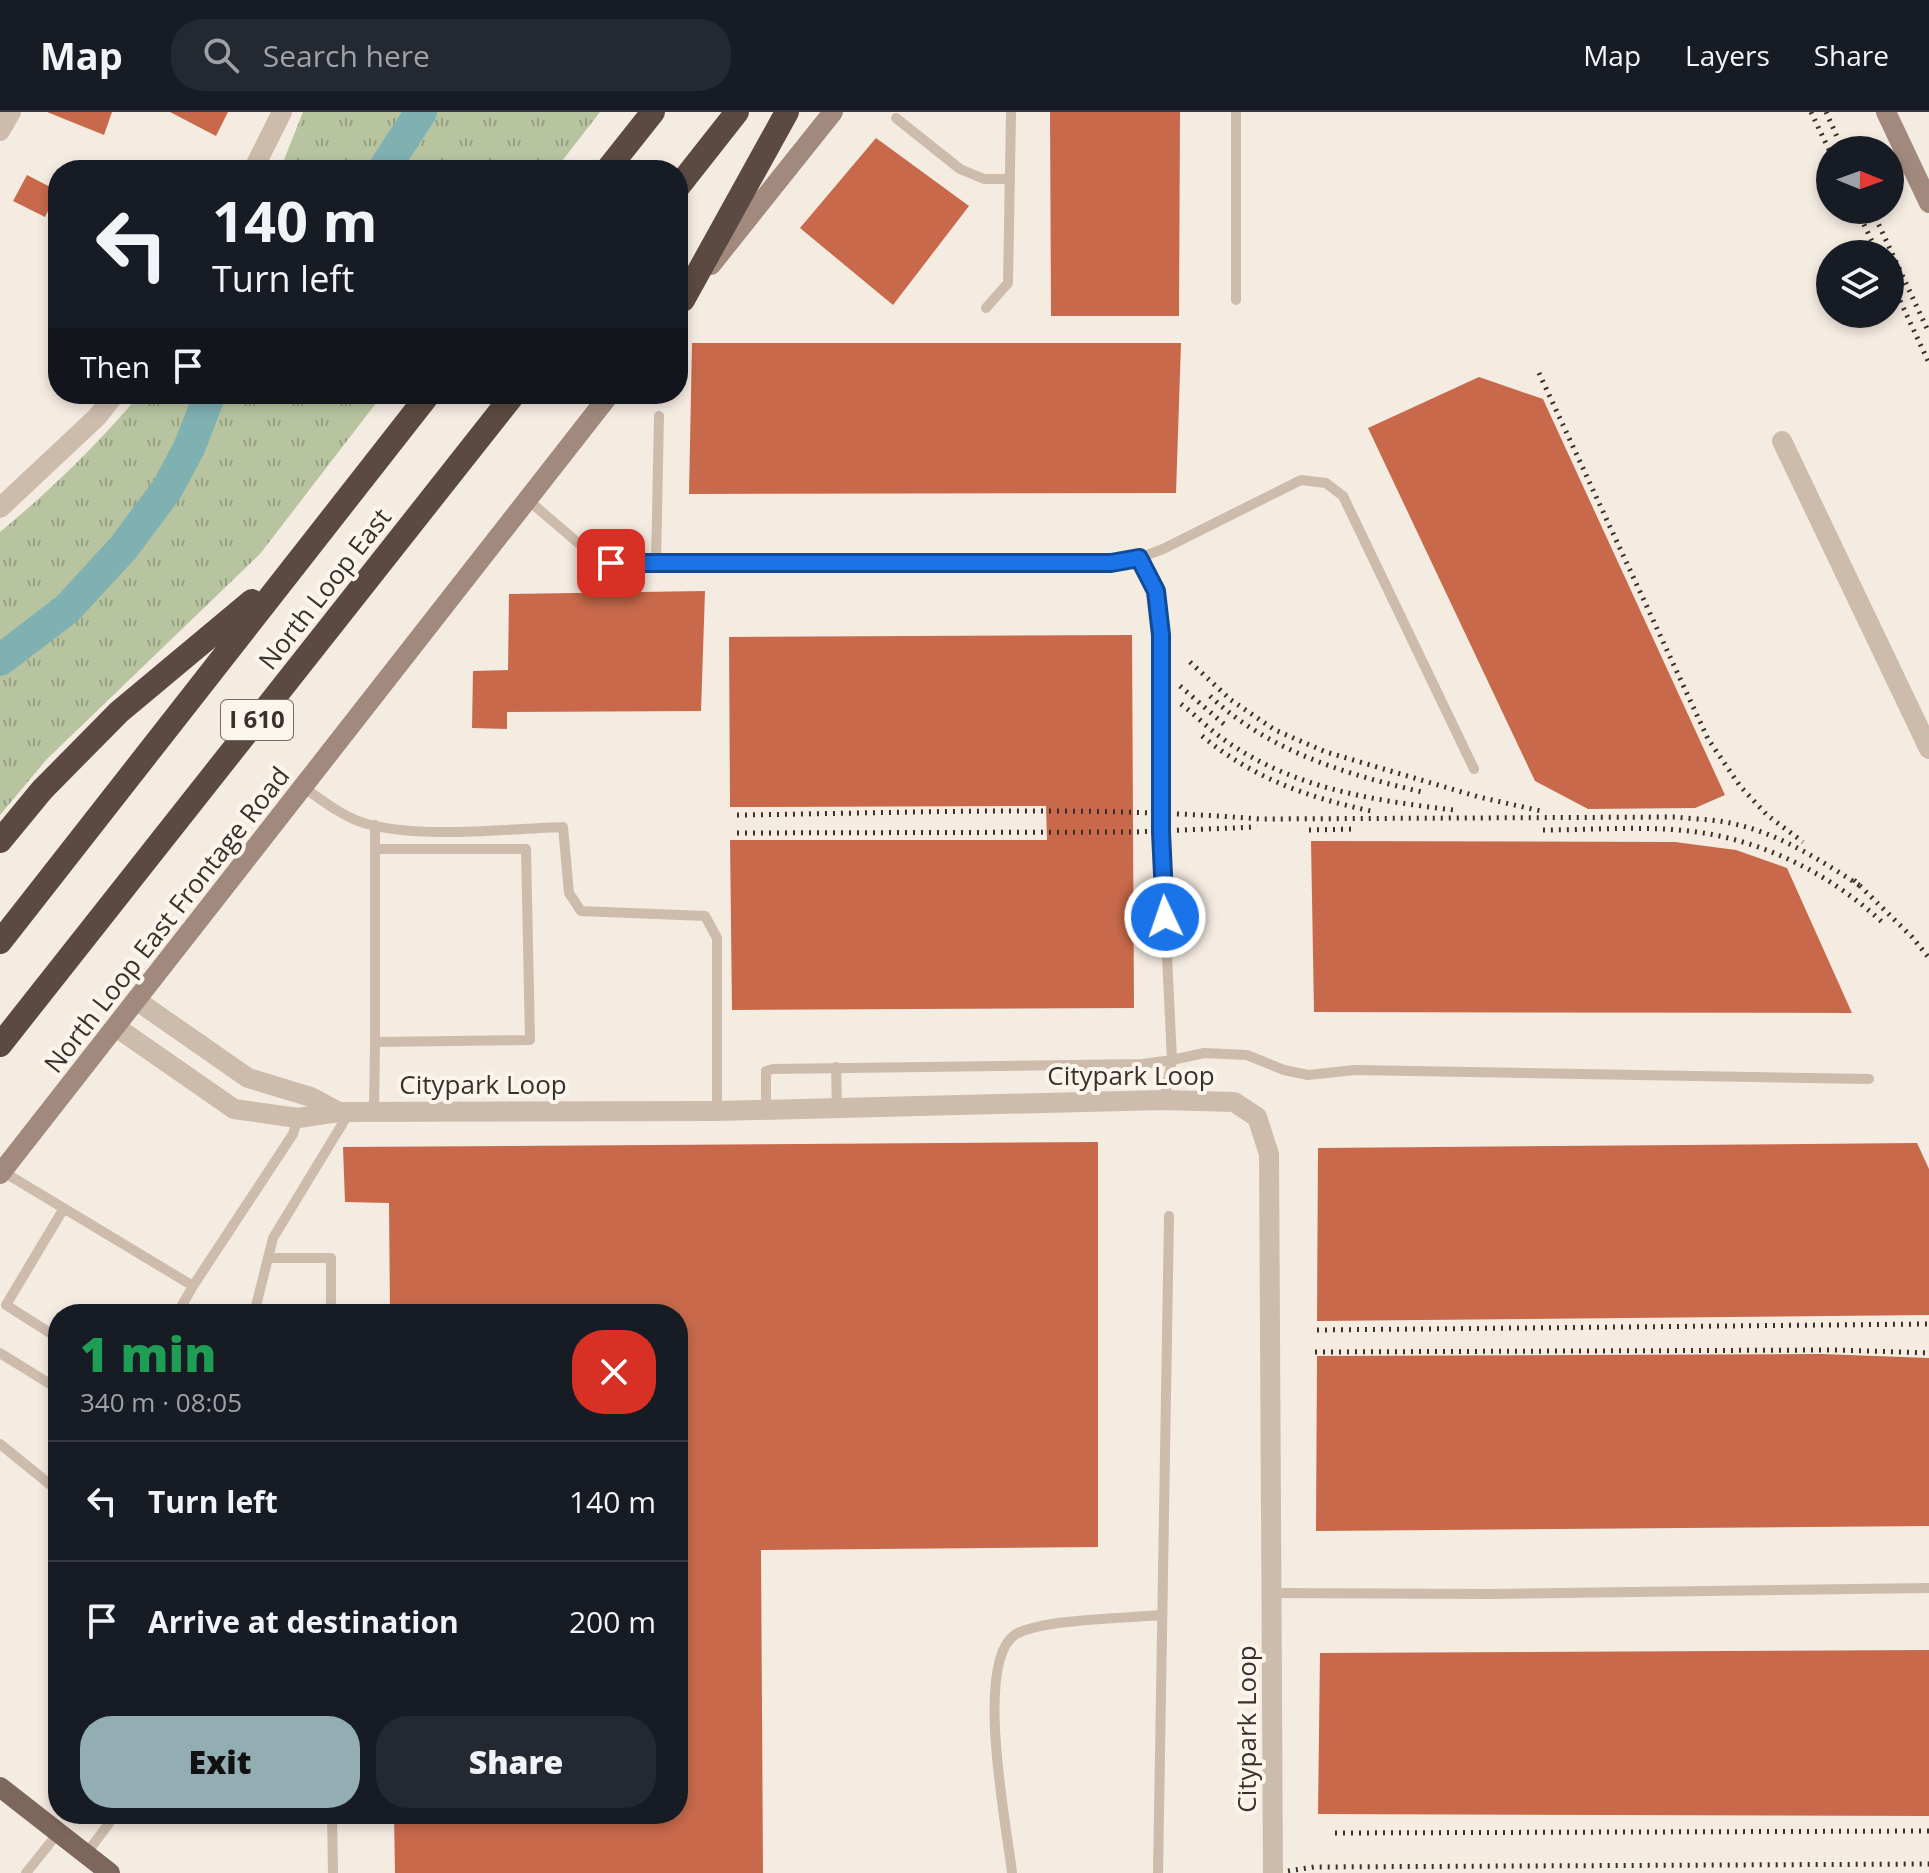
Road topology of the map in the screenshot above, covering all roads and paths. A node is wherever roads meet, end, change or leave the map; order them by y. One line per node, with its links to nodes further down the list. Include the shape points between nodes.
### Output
1 (11, 112): 11 (street)
2 (282, 112): 12 (street)
3 (653, 112): 13 (highway)
4 (737, 112): 14 (highway)
5 (787, 112): 17 (highway)
6 (833, 112): 18 (main road)
7 (1011, 112): 15 (lane)
8 (1236, 112): 19 (lane)
9 (1886, 112): 16 (main road)
10 (896, 118): 15 (lane, via 960,169 984,179)
11 (0, 131)
12 (258, 160)
13 (615, 160)
14 (688, 174)
15 (1010, 179): 20 (lane, via 1008,283)
16 (1929, 203)
17 (688, 290)
18 (688, 294)
19 (1236, 300)
20 (986, 308)
21 (107, 404): 28 (street)
22 (421, 404): 31 (highway, North Loop East / I 610)
23 (506, 404): 42 (highway, North Loop East / I 610)
24 (602, 404): 27 (main road, North Loop East Frontage Road)
25 (659, 416): 30 (lane)
26 (1782, 441): 32 (street)
27 (528, 500): 30 (lane, via 591,554 611,563); 34 (main road, North Loop East Frontage Road)
28 (0, 508)
29 (1139, 558): 30 (lane, via 1111,563); 33 (lane, via 1301,480 1326,483 1343,496); 43 (lane, via 1156,591 1161,635 1161,832)
30 (656, 563)
31 (287, 571): 36 (highway, via 119,712); 38 (highway, North Loop East / I 610)
32 (1929, 749)
33 (1474, 769)
34 (303, 787): 35 (lane, via 336,809); 39 (main road, North Loop East Frontage Road)
35 (375, 825): 37 (lane); 49 (lane, via 421,831 563,827 569,893 581,911 705,916 717,938)
36 (0, 841)
37 (375, 849): 41 (lane); 41 (lane, via 526,849 530,1040)
38 (0, 942)
39 (136, 1000): 40 (main road, North Loop East Frontage Road); 50 (street, Citypark Loop, via 248,1078)
40 (116, 1027): 52 (street, Citypark Loop, via 234,1109); 53 (main road, North Loop East Frontage Road)
41 (375, 1042): 51 (lane)
42 (0, 1045)
43 (1172, 1060): 44 (lane); 45 (lane, via 1204,1053 1247,1055 1308,1075 1355,1070); 46 (lane)
44 (836, 1067): 47 (lane); 48 (lane, via 766,1071)
45 (1869, 1079)
46 (1164, 1100): 47 (street, Citypark Loop); 68 (street, Citypark Loop, via 1234,1102 1257,1117 1269,1154)
47 (837, 1108): 48 (street, Citypark Loop)
48 (766, 1109): 49 (street, Citypark Loop)
49 (717, 1111): 51 (street, Citypark Loop)
50 (345, 1112): 51 (street, Citypark Loop); 52 (street, Citypark Loop); 56 (lane, via 273,1238)
51 (374, 1112)
52 (298, 1118): 57 (lane, via 293,1134)
53 (1, 1173): 54 (lane)
54 (64, 1208): 57 (lane); 61 (lane)
55 (1169, 1216): 69 (lane)
56 (268, 1258): 59 (lane); 60 (lane, via 331,1258)
57 (193, 1286): 58 (lane)
58 (183, 1304)
59 (256, 1304)
60 (331, 1304)
61 (3, 1309): 62 (lane)
62 (48, 1333)
63 (0, 1353): 64 (lane)
64 (48, 1383)
65 (0, 1444): 66 (lane)
66 (48, 1483)
67 (1929, 1588): 68 (lane)
68 (1272, 1593): 80 (street, Citypark Loop)
69 (1162, 1615): 78 (lane, via 1043,1625 1014,1635 997,1663 993,1717); 79 (lane)
70 (0, 1787): 73 (main road)
71 (108, 1824): 74 (lane)
72 (332, 1824): 77 (lane)
73 (58, 1833): 74 (main road); 75 (lane)
74 (86, 1854): 76 (main road)
75 (26, 1873)
76 (110, 1873)
77 (333, 1873)
78 (1012, 1873)
79 (1158, 1873)
80 (1273, 1873)

